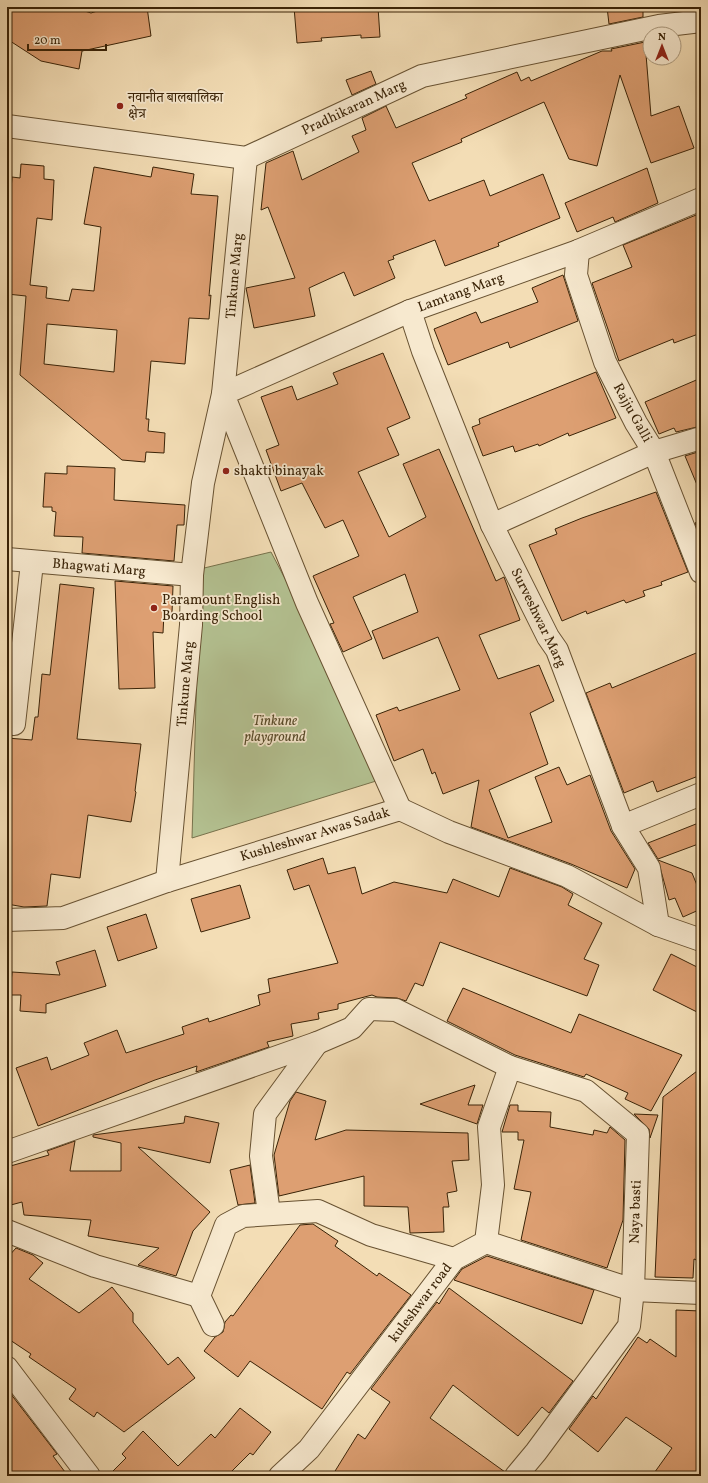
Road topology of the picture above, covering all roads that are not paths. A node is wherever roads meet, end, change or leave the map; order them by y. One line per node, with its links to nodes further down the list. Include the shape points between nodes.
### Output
1 (701, 21): 3 (street, Pradhikaran Marg, via 659,26 422,76)
2 (7, 126): 3 (street)
3 (246, 158): 7 (street, Tinkune Marg)
4 (701, 199): 5 (street, Lamtang Marg)
5 (578, 251): 6 (street, Lamtang Marg); 9 (street, Rajju Galli, via 576,275 605,362)
6 (410, 311): 7 (street, Lamtang Marg); 10 (street, Surveshwar Marg, via 423,351)
7 (223, 394): 14 (street, Tinkune Marg, via 204,483); 17 (street, Tinkune Marg, via 307,603)
8 (701, 438): 9 (street)
9 (654, 452): 10 (street); 13 (street, Rajju Galli)
10 (492, 525): 18 (street, Surveshwar Marg, via 548,638 557,650)
11 (7, 559): 12 (street, Bhagwati Marg)
12 (32, 563): 14 (street, Bhagwati Marg); 15 (street)
13 (701, 572)
14 (192, 576): 19 (street, Tinkune Marg, via 191,625)
15 (14, 724)
16 (701, 794): 18 (street)
17 (400, 809): 19 (street, Kushleshwar Awas Sadak); 21 (street, Kushleshwar Awas Sadak, via 449,832 567,876)
18 (623, 826): 21 (street, Surveshwar Marg, via 650,868)
19 (167, 881): 20 (street, Kushleshwar Awas Sadak, via 63,918)
20 (7, 920)
21 (658, 926): 22 (street, Kushleshwar Awas Sadak)
22 (701, 940)
23 (316, 1042): 24 (street, via 352,1028 369,1009 396,1010); 25 (street); 26 (street, via 265,1114 261,1156)
24 (510, 1067): 28 (street, via 489,1127 493,1185); 30 (street, Naya basti, via 586,1091 638,1134)
25 (7, 1152)
26 (269, 1213): 29 (street, via 318,1211 370,1235); 32 (street, via 243,1216 226,1226)
27 (7, 1231): 32 (street, via 95,1266)
28 (486, 1242): 29 (street, kuleshwar road); 30 (street)
29 (454, 1259): 36 (street, kuleshwar road, via 309,1449)
30 (633, 1290): 31 (street); 37 (street, via 629,1326)
31 (701, 1293)
32 (199, 1296): 33 (street)
33 (213, 1325)
34 (7, 1368): 35 (street)
35 (89, 1476)
36 (280, 1476)
37 (516, 1476)

